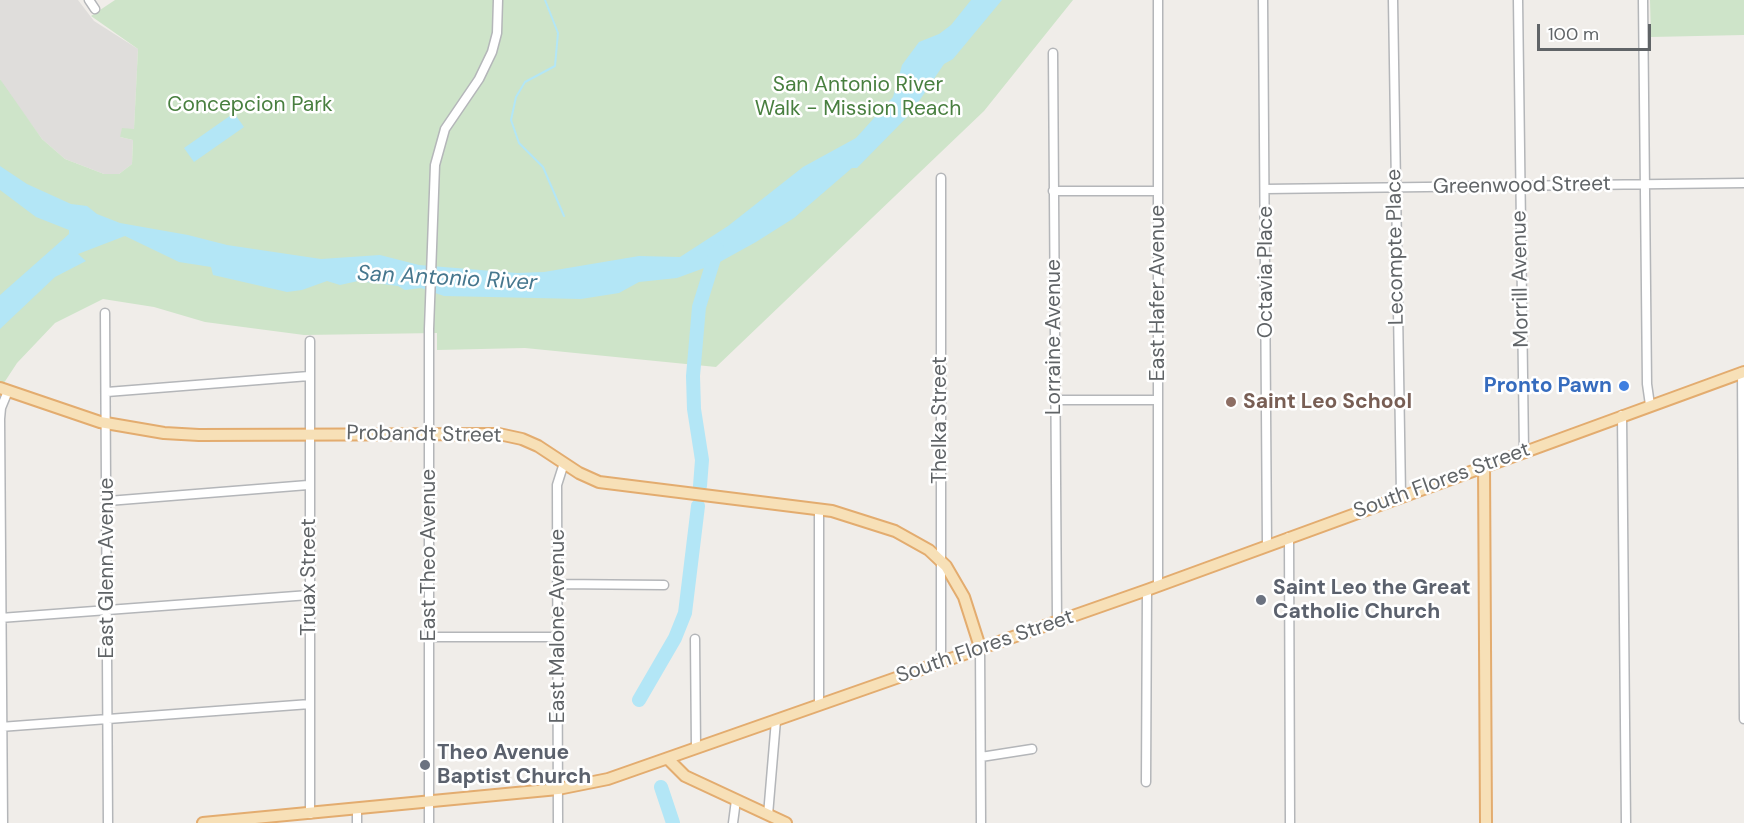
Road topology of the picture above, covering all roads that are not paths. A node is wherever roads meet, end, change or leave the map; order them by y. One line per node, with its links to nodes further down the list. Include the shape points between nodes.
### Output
1 (89, 0): 8 (street)
2 (498, 0): 29 (street, East Theo Avenue, via 497,33 486,67 451,118 440,140 435,165)
3 (1158, 0): 17 (street, East Hafer Avenue)
4 (1263, 0): 15 (street, Octavia Place)
5 (1393, 0): 14 (street, Lecompte Place)
6 (1518, 0): 13 (street, Morrill Avenue)
7 (1644, 0): 12 (street)
8 (95, 9)
9 (1053, 53): 16 (street, Lorraine Avenue)
10 (941, 178): 40 (street, Thelka Street)
11 (1744, 183): 12 (street, Greenwood Street)
12 (1645, 185): 13 (street, Greenwood Street); 26 (street)
13 (1520, 186): 14 (street, Greenwood Street); 31 (street, Morrill Avenue)
14 (1395, 187): 15 (street, Greenwood Street); 35 (street, Lecompte Place)
15 (1265, 189): 39 (street, Octavia Place)
16 (1053, 191): 17 (street); 24 (street, Lorraine Avenue)
17 (1158, 191): 25 (street, East Hafer Avenue)
18 (105, 313): 23 (street, East Glenn Avenue)
19 (310, 341): 21 (street, Truax Street)
20 (1743, 372): 26 (main road, South Flores Street); 56 (street)
21 (309, 376): 23 (street); 30 (street, Truax Street)
22 (3, 390): 28 (main road, Probandt Street); 47 (street, Probandt Street)
23 (107, 392): 28 (street, East Glenn Avenue)
24 (1054, 400): 25 (street); 48 (street, Lorraine Avenue)
25 (1158, 400): 43 (street, East Hafer Avenue)
26 (1650, 405): 27 (main road, South Flores Street)
27 (1622, 415): 31 (main road, South Flores Street); 83 (street)
28 (107, 423): 30 (main road, Probandt Street, via 183,434); 36 (street, East Glenn Avenue)
29 (429, 434): 30 (main road, Probandt Street); 32 (main road, Probandt Street, via 515,437); 49 (street, East Theo Avenue)
30 (308, 435): 34 (street, Truax Street)
31 (1524, 451): 33 (main road, South Flores Street)
32 (564, 463): 37 (main road, Probandt Street, via 588,477 615,485); 41 (street, East Malone Avenue, via 557,485)
33 (1484, 465): 35 (main road, South Flores Street); 82 (main road)
34 (308, 485): 36 (street); 45 (street, Truax Street)
35 (1401, 495): 38 (main road, South Flores Street)
36 (108, 501): 46 (street, East Glenn Avenue)
37 (819, 509): 40 (main road, Probandt Street, via 895,531 922,544); 55 (street)
38 (1289, 537): 39 (main road, South Flores Street); 81 (street)
39 (1267, 545): 43 (main road, South Flores Street)
40 (940, 560): 52 (main road, Probandt Street, via 964,597); 53 (street, Thelka Street)
41 (557, 584): 42 (street); 50 (street, East Malone Avenue)
42 (664, 585)
43 (1158, 585): 44 (main road, South Flores Street)
44 (1147, 590): 48 (main road, South Flores Street); 64 (street)
45 (309, 595): 46 (street); 54 (street, Truax Street)
46 (107, 609): 47 (street); 57 (street, East Glenn Avenue)
47 (1, 617): 59 (street)
48 (1057, 621): 52 (main road, South Flores Street)
49 (429, 637): 50 (street); 67 (street, East Theo Avenue)
50 (558, 637): 65 (street, East Malone Avenue)
51 (695, 639): 60 (street)
52 (981, 647): 53 (main road, South Flores Street); 62 (street)
53 (941, 662): 55 (main road, South Flores Street)
54 (310, 704): 57 (street); 69 (street, Truax Street)
55 (819, 705): 58 (main road, South Flores Street)
56 (1744, 719)
57 (107, 720): 59 (street); 73 (street, East Glenn Avenue)
58 (776, 720): 60 (main road, South Flores Street); 70 (street)
59 (2, 727): 72 (street)
60 (696, 748): 63 (main road, South Flores Street)
61 (1032, 749): 62 (street)
62 (981, 757): 80 (street)
63 (668, 759): 65 (main road, South Flores Street, via 608,779); 66 (main road, via 685,776)
64 (1146, 782)
65 (558, 789): 67 (main road, South Flores Street); 77 (street, East Malone Avenue)
66 (736, 800): 70 (main road); 78 (street)
67 (429, 802): 68 (main road, South Flores Street); 76 (street, East Theo Avenue)
68 (357, 809): 69 (main road, South Flores Street); 75 (street)
69 (310, 814): 71 (main road, South Flores Street)
70 (768, 815): 79 (main road)
71 (235, 822): 74 (main road, South Flores Street)
72 (3, 823)
73 (108, 823)
74 (203, 823)
75 (357, 823)
76 (429, 823)
77 (558, 823)
78 (734, 823)
79 (786, 823)
80 (981, 823)
81 (1290, 823)
82 (1486, 823)
83 (1626, 823)

